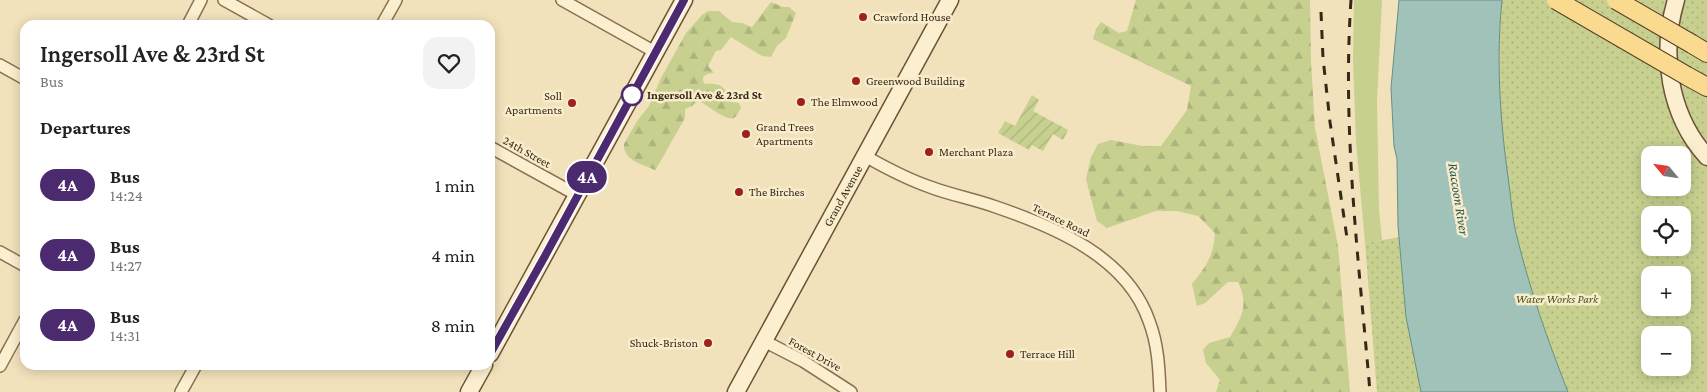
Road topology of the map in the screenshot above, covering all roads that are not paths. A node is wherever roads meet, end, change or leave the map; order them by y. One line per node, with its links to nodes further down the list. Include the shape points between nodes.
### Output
1 (201, 0): 10 (street)
2 (224, 0): 11 (street)
3 (396, 0): 12 (street)
4 (562, 0): 14 (street)
5 (684, 0): 14 (main road)
6 (950, 0): 19 (main road, Grand Avenue)
7 (1556, 0): 17 (main road, bridge)
8 (1616, 0): 13 (main road, bridge)
9 (1676, 0): 20 (main road, via 1668,45 1668,73 1686,128)
10 (191, 20)
11 (260, 20)
12 (385, 20)
13 (1700, 48)
14 (655, 52): 21 (main road)
15 (0, 65): 16 (street)
16 (20, 76)
17 (1707, 87)
18 (495, 150): 21 (street, 24th Street)
19 (864, 156): 25 (main road, Grand Avenue); 34 (street, Terrace Road, via 923,185 1029,219 1069,238 1110,264 1132,288 1149,320 1158,354)
20 (1707, 157)
21 (577, 195): 26 (main road)
22 (0, 252): 23 (street)
23 (20, 263)
24 (20, 329): 27 (street)
25 (764, 341): 32 (main road, Grand Avenue); 33 (street, Forest Drive)
26 (495, 345)
27 (0, 366)
28 (193, 370): 30 (street)
29 (481, 370): 31 (main road)
30 (181, 392)
31 (469, 392)
32 (736, 392)
33 (851, 392)
34 (1160, 392)

